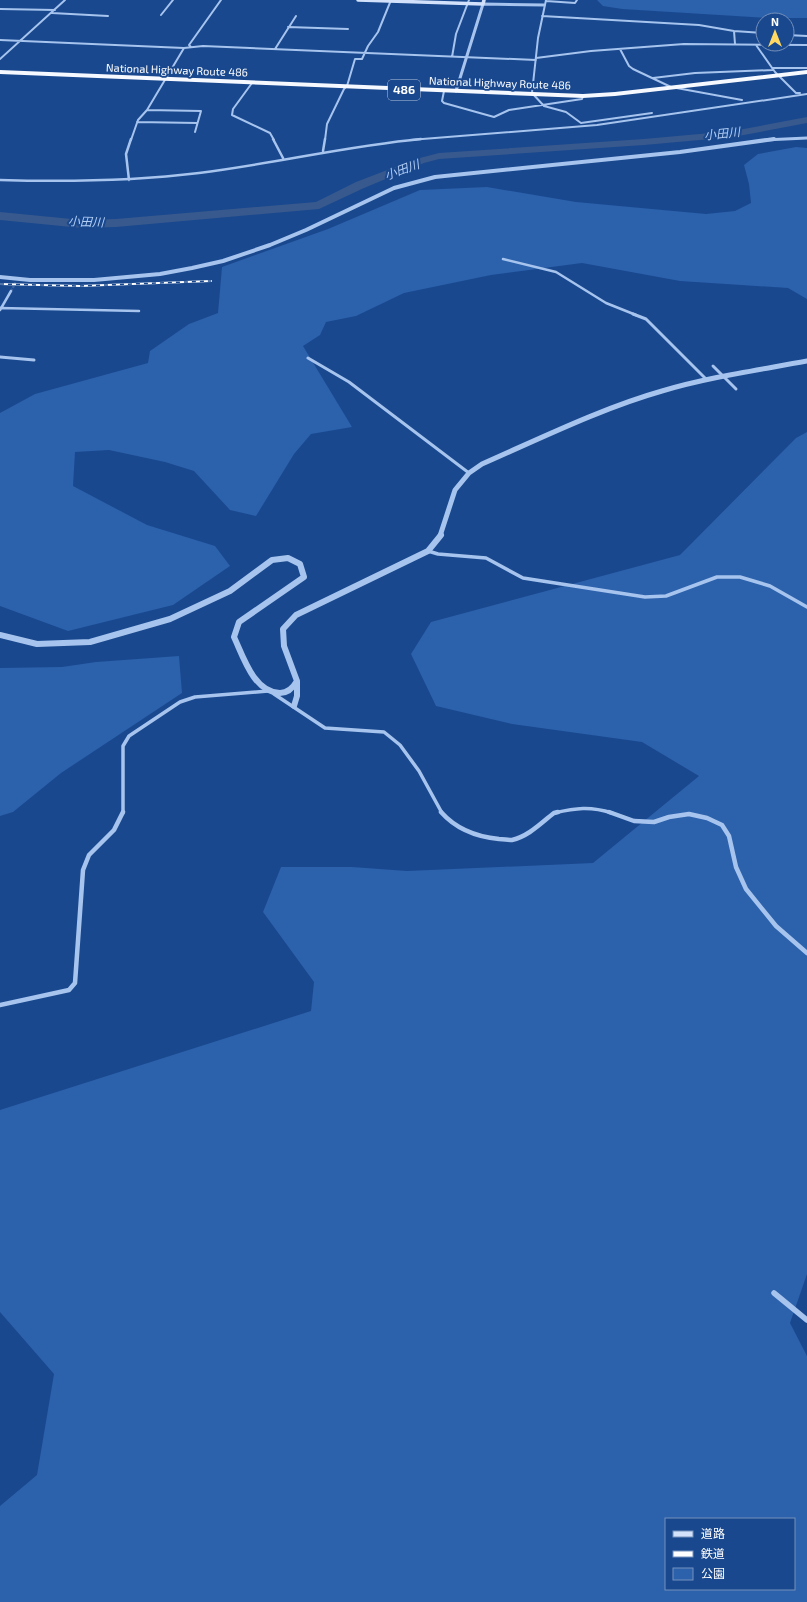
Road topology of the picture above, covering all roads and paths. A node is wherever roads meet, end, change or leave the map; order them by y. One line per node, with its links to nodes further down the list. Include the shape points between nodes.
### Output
1 (65, 0): 12 (street)
2 (173, 0): 14 (street)
3 (220, 0): 30 (street, via 189,45)
4 (358, 0): 7 (main road)
5 (546, 0): 6 (street, via 575,3); 10 (street)
6 (577, 0)
7 (391, 1): 8 (main road); 35 (street, via 378,32)
8 (468, 2): 9 (main road); 36 (street, via 456,34)
9 (484, 2): 10 (street); 37 (street)
10 (544, 6): 17 (street)
11 (0, 9): 12 (street)
12 (54, 10): 13 (street)
13 (52, 13): 15 (street); 25 (street)
14 (161, 15)
15 (108, 16)
16 (296, 16): 18 (street)
17 (542, 16): 20 (street, via 699,25); 39 (street)
18 (288, 27): 19 (street); 32 (street)
19 (348, 29)
20 (734, 31): 21 (street); 26 (street)
21 (755, 32)
22 (795, 35): 23 (street)
23 (807, 36)
24 (0, 40): 25 (street)
25 (21, 41): 31 (street); 38 (street)
26 (736, 44): 27 (street); 33 (street, via 684,44)
27 (755, 45)
28 (795, 46): 29 (street)
29 (807, 46)
30 (191, 47): 31 (street); 32 (street)
31 (184, 48): 46 (street)
32 (275, 49): 35 (street)
33 (620, 50): 39 (street); 45 (street, via 629,66)
34 (763, 52): 41 (street)
35 (364, 53): 36 (street); 48 (street, via 362,59 355,59)
36 (452, 57): 37 (street)
37 (466, 57): 39 (street); 51 (street)
38 (0, 59)
39 (536, 59): 53 (street, via 532,93)
40 (807, 68): 41 (street)
41 (773, 69): 44 (street); 45 (street)
42 (0, 72): 46 (highway, National Highway Route 486 / 486)
43 (807, 72): 44 (highway, National Highway Route 486 / 486)
44 (779, 76): 49 (highway, National Highway Route 486 / 486); 52 (street, via 796,93)
45 (652, 78): 49 (street)
46 (165, 80): 47 (highway, National Highway Route 486 / 486); 57 (street)
47 (252, 83): 48 (highway, National Highway Route 486 / 486); 69 (street, via 233,109 232,115 270,133)
48 (346, 87): 50 (highway, National Highway Route 486 / 486); 68 (street, via 327,124)
49 (675, 87): 54 (highway, National Highway Route 486 / 486); 55 (street)
50 (444, 91): 51 (highway, National Highway Route 486 / 486); 56 (street, via 444,103 494,117 509,110)
51 (456, 91): 53 (highway, National Highway Route 486 / 486)
52 (806, 94): 55 (street)
53 (534, 95): 54 (highway, National Highway Route 486 / 486); 56 (street)
54 (583, 96): 56 (street, via 582,99)
55 (745, 101): 60 (street)
56 (542, 105): 63 (street, via 566,112)
57 (147, 110): 61 (street); 62 (street, via 202,111)
58 (652, 113): 59 (street)
59 (634, 116): 60 (street); 63 (street)
60 (654, 117): 64 (street)
61 (137, 122): 62 (street); 71 (street, via 126,154)
62 (197, 123): 66 (street)
63 (581, 123): 64 (street); 65 (street)
64 (599, 125): 65 (street)
65 (568, 128): 68 (street, via 426,138)
66 (195, 132)
67 (807, 138): 73 (street, via 774,138 689,151 435,177 394,188 274,244 182,270 101,280 17,280)
68 (323, 151): 69 (street)
69 (283, 158): 71 (street, via 201,172)
70 (0, 180): 71 (street)
71 (129, 180)
72 (503, 259): 82 (street, via 556,272 606,303 646,319)
73 (0, 277)
74 (11, 291): 75 (street)
75 (0, 308): 76 (street)
76 (139, 311)
77 (0, 358): 79 (street)
78 (308, 358): 84 (street, via 349,382)
79 (34, 360)
80 (807, 361): 82 (street)
81 (713, 366): 83 (street, bridge)
82 (707, 380): 84 (street, via 661,391 608,410 482,464)
83 (736, 389)
84 (469, 473): 85 (street, via 455,490 440,537)
85 (428, 551): 86 (street, via 486,558 523,578 645,597 666,596 717,577 740,577 770,586); 88 (street, via 296,614 284,629 284,646)
86 (807, 607)
87 (0, 636): 89 (street, via 36,644 90,642 170,619 230,592 272,560 288,558 300,564 304,577 238,622 234,638 254,677 260,685)
88 (297, 681): 89 (street, via 288,692); 90 (street, via 298,696)
89 (271, 692): 90 (street); 92 (street, via 195,697 171,707 129,736 123,746 123,813 114,830 88,855 83,870 75,982 68,990)
90 (294, 706): 91 (street, via 325,728 384,732 400,745 440,811 449,821 469,832 489,838 511,840 529,834 554,813 582,808 597,808 634,821 654,822 689,814 717,822 729,836 736,867 746,889 776,926)
91 (807, 954)
92 (0, 1005)
93 (774, 1293): 94 (street)
94 (807, 1320)

